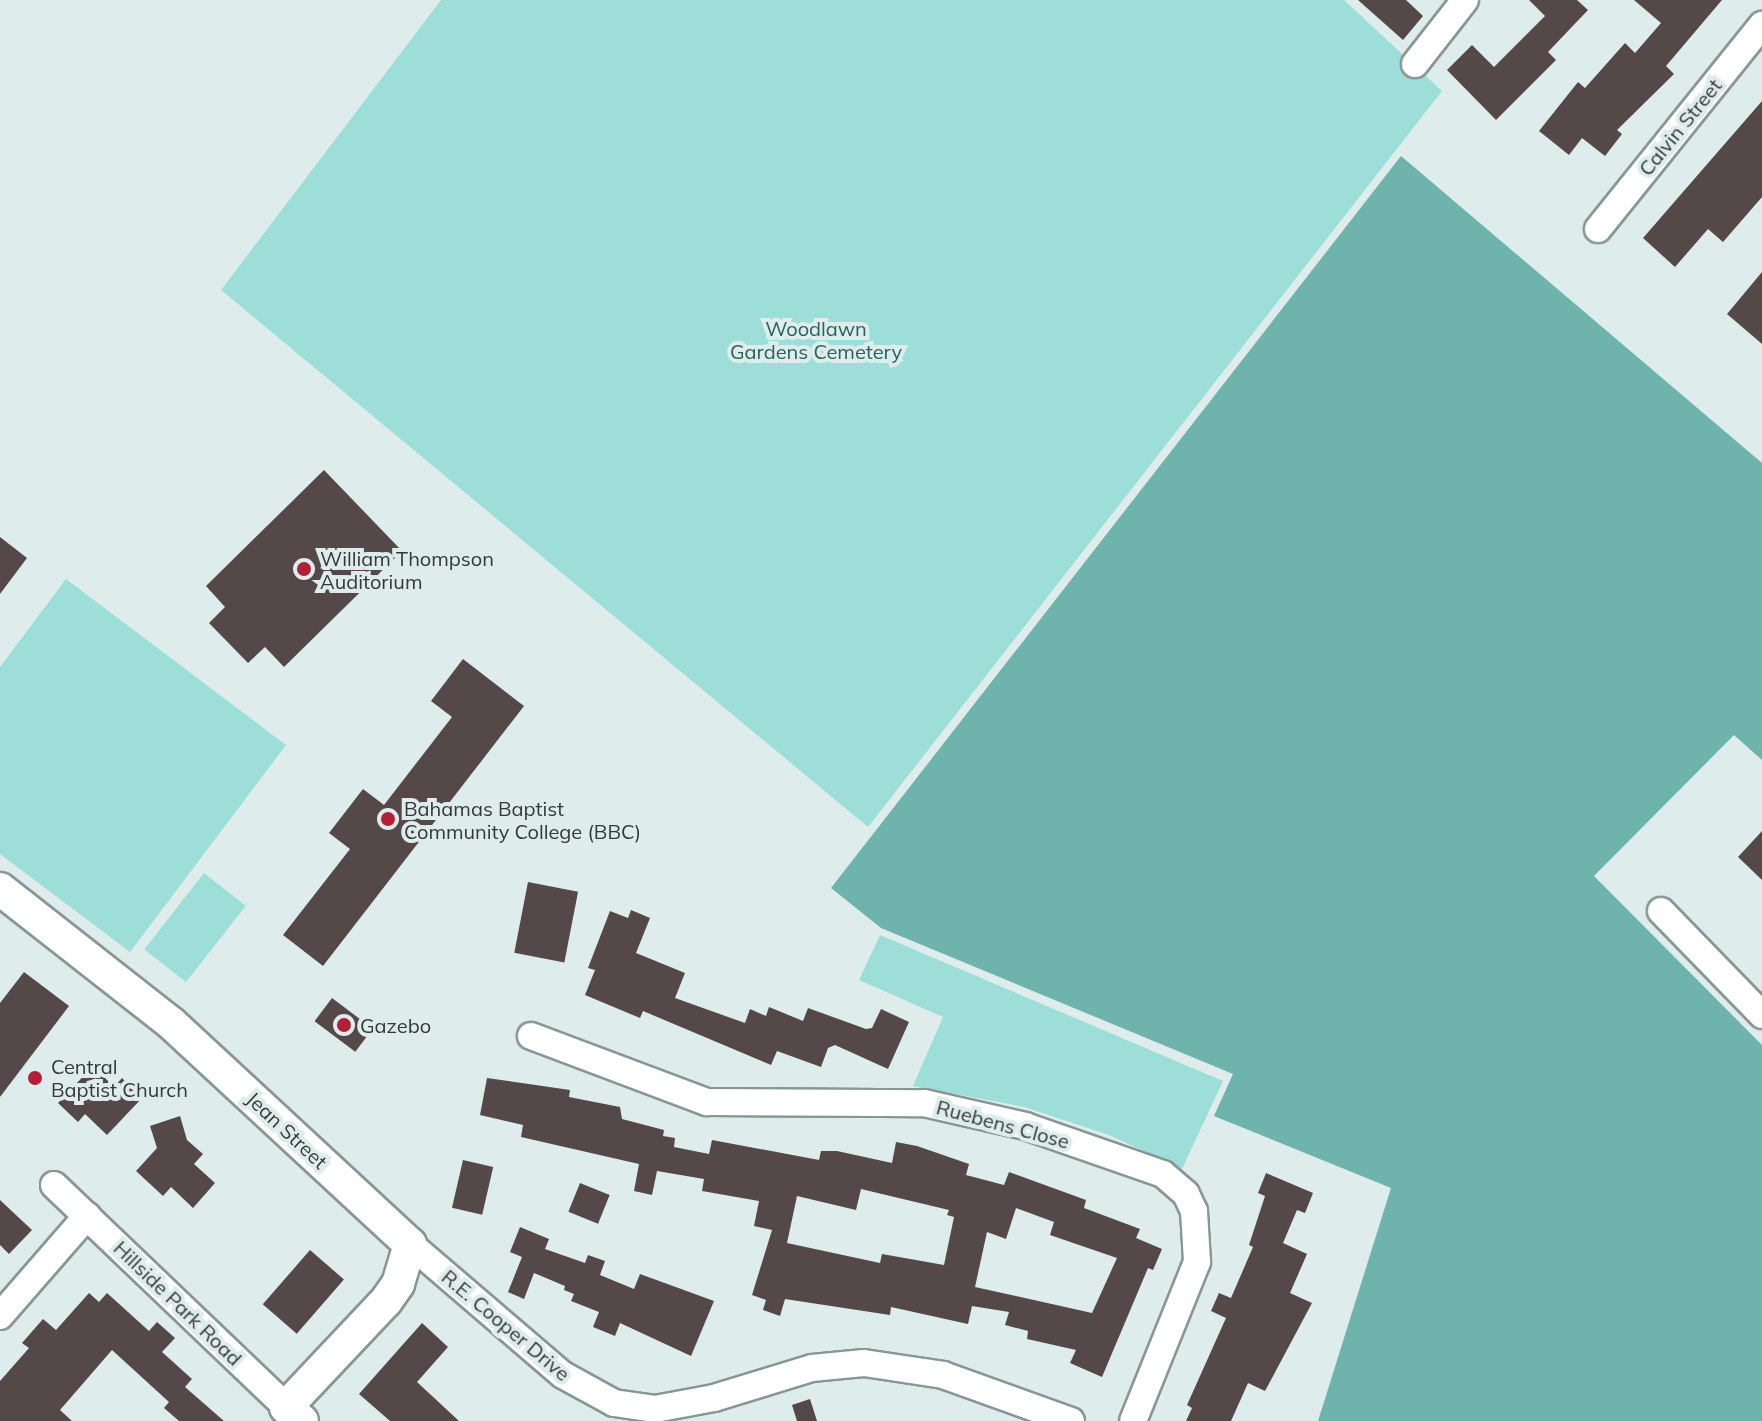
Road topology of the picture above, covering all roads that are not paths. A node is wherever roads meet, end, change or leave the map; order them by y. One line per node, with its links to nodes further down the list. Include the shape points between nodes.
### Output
1 (1465, 0): 3 (street)
2 (1762, 25): 4 (street, Calvin Street)
3 (1415, 64)
4 (1598, 229)
5 (0, 889): 11 (street, Jean Street, via 171,1023)
6 (1661, 911): 7 (street)
7 (1762, 1015)
8 (531, 1036): 15 (street, Ruebens Close, via 707,1102 924,1103 1025,1126 1163,1174 1186,1194 1194,1211 1197,1262)
9 (54, 1185): 10 (street, Hillside Park Road)
10 (87, 1216): 12 (street); 13 (street, Hillside Park Road)
11 (410, 1244): 13 (street, via 398,1284); 14 (street, R.E. Cooper Drive, via 563,1375 614,1403 655,1409 714,1398 812,1368 864,1363 943,1375)
12 (0, 1316)
13 (294, 1414)
14 (1071, 1421)
15 (1133, 1421)

